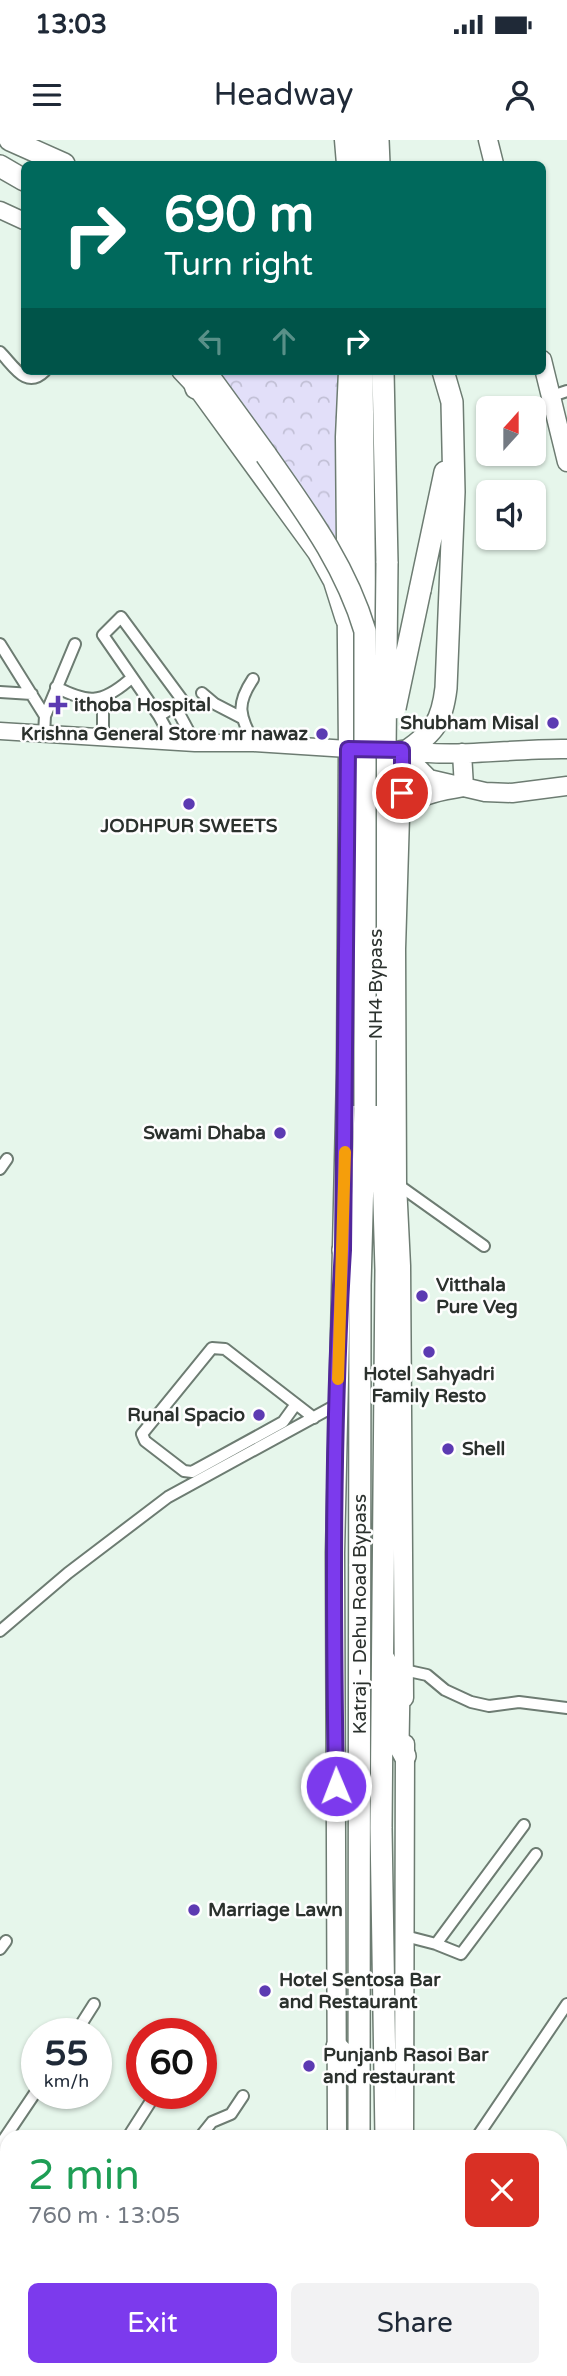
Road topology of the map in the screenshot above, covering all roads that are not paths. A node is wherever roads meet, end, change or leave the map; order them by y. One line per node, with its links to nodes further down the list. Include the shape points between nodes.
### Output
1 (10, 140): 6 (highway)
2 (344, 140): 7 (main road)
3 (359, 140): 8 (highway)
4 (378, 140): 9 (highway)
5 (488, 140): 10 (main road)
6 (57, 161)
7 (346, 161)
8 (359, 161)
9 (379, 161)
10 (493, 161)
11 (0, 166): 12 (highway)
12 (21, 178)
13 (0, 210): 14 (main road)
14 (21, 220)
15 (0, 352): 17 (street)
16 (546, 368): 25 (main road)
17 (21, 374)
18 (22, 375): 19 (street, via 32,380)
19 (41, 375)
20 (348, 375): 28 (main road, via 345,438)
21 (362, 375): 28 (highway, via 365,563)
22 (383, 375): 52 (highway, bridge, via 387,563)
23 (444, 375): 26 (highway)
24 (197, 377): 28 (main road, via 316,553); 28 (highway, bridge, via 266,455 328,545 348,582)
25 (559, 393): 27 (main road)
26 (452, 425): 52 (highway, bridge, via 420,590); 52 (highway, via 454,492 446,688 430,735)
27 (567, 462)
28 (356, 628): 50 (main road); 57 (highway, bridge)
29 (0, 644): 32 (street)
30 (75, 644): 35 (street)
31 (0, 667): 32 (street)
32 (15, 667): 38 (street)
33 (253, 679): 43 (street, via 240,702)
34 (128, 681): 35 (street, via 95,699)
35 (56, 687): 41 (street)
36 (0, 692): 38 (street)
37 (202, 693): 43 (street)
38 (32, 694): 41 (street)
39 (175, 706): 42 (street); 42 (street, via 183,701 121,617 103,635); 48 (street)
40 (103, 707): 46 (street)
41 (45, 716): 45 (street)
42 (159, 716): 47 (street)
43 (242, 718): 49 (street)
44 (0, 731): 45 (main road)
45 (44, 733): 46 (main road)
46 (103, 737): 47 (main road)
47 (173, 740): 48 (main road)
48 (195, 743): 49 (main road)
49 (254, 743): 50 (main road)
50 (348, 749): 52 (main road); 63 (main road)
51 (567, 749): 53 (main road)
52 (398, 751): 53 (main road); 55 (main road, via 429,779); 56 (main road, NH4 Bypass); 57 (highway)
53 (462, 752): 55 (main road)
54 (567, 786): 55 (main road, via 512,793)
55 (464, 787): 56 (main road, via 431,793)
56 (402, 814): 60 (main road, NH4 Bypass, via 396,949)
57 (373, 1105): 61 (highway, Katraj - Dehu Road Bypass); 64 (highway, Katraj - Dehu Road Bypass)
58 (7, 1159): 59 (street)
59 (0, 1169)
60 (397, 1184): 61 (main road, NH4 Bypass); 62 (street)
61 (394, 1225): 69 (highway, Katraj - Dehu Road Bypass, via 386,1260); 70 (main road, NH4 Bypass, via 402,1292)
62 (484, 1246)
63 (343, 1250): 64 (highway); 66 (main road)
64 (360, 1285): 81 (highway, Katraj - Dehu Road Bypass)
65 (296, 1404): 65 (street, via 225,1349 212,1348 142,1434 184,1471 192,1472 283,1422); 67 (street)
66 (338, 1404): 67 (street); 80 (main road)
67 (314, 1418): 68 (street, via 169,1497)
68 (0, 1631)
69 (382, 1655): 72 (highway, via 399,1686 398,1743); 90 (highway, Katraj - Dehu Road Bypass)
70 (404, 1670): 71 (street, via 427,1675 471,1702); 72 (main road, NH4 Bypass)
71 (567, 1708)
72 (405, 1756): 75 (main road, NH4 Bypass)
73 (524, 1825): 76 (street)
74 (536, 1854): 76 (street, via 461,1954)
75 (405, 1936): 76 (street); 91 (main road, NH4 Bypass)
76 (436, 1944)
77 (94, 2004): 79 (street)
78 (567, 2004): 92 (street)
79 (85, 2018)
80 (337, 2047): 81 (highway); 88 (main road)
81 (358, 2078): 89 (highway, Katraj - Dehu Road Bypass)
82 (243, 2096): 87 (street, via 231,2114)
83 (24, 2109): 85 (street)
84 (146, 2109): 86 (street)
85 (10, 2130)
86 (133, 2130)
87 (206, 2130)
88 (337, 2130)
89 (359, 2130)
90 (386, 2130)
91 (404, 2130)
92 (482, 2130)

